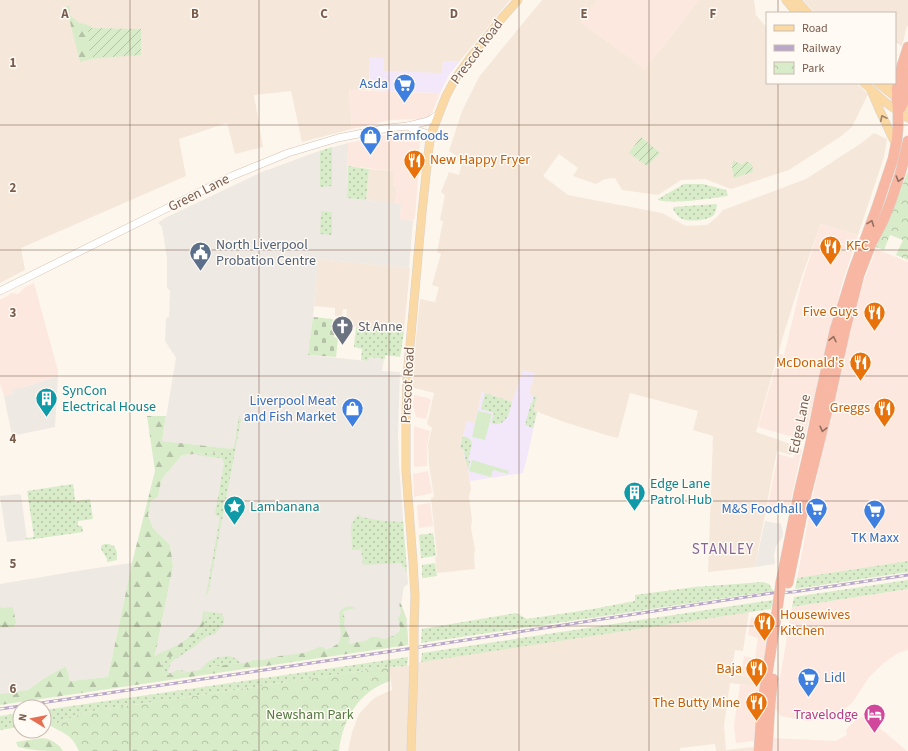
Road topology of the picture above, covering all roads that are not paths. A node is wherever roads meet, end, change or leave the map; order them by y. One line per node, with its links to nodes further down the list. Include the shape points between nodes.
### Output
1 (518, 0): 13 (main road, Prescot Road, via 455,79)
2 (786, 0): 4 (main road)
3 (796, 0): 5 (main road)
4 (796, 12)
5 (807, 12)
6 (908, 47): 8 (highway)
7 (908, 70): 12 (highway)
8 (896, 81): 12 (highway)
9 (865, 84): 11 (main road)
10 (879, 84): 12 (main road)
11 (871, 90): 12 (main road, via 885,102); 19 (main road, one-way to 11)
12 (902, 105): 14 (main road); 19 (highway, Edge Lane)
13 (439, 114): 15 (main road); 17 (main road, Prescot Road)
14 (908, 118)
15 (418, 124): 16 (main road, Green Lane); 17 (main road, Green Lane)
16 (408, 126): 17 (main road, Green Lane); 21 (main road, Green Lane, via 338,138 272,159)
17 (432, 132): 25 (main road, Prescot Road, bridge, via 424,184 407,378 406,471 415,596)
18 (908, 144): 20 (highway, Edge Lane, one-way to 20, via 891,201)
19 (896, 146): 22 (highway, Edge Lane, one-way to 19)
20 (859, 275): 22 (highway, via 855,273); 23 (highway, Edge Lane)
21 (0, 291)
22 (846, 295): 23 (highway, Edge Lane, one-way to 22, via 835,330)
23 (826, 391): 24 (highway, Edge Lane, bridge, via 799,493)
24 (780, 611): 26 (highway, Edge Lane, via 761,714); 27 (highway, Edge Lane)
25 (411, 751)
26 (759, 751)
27 (767, 751)

